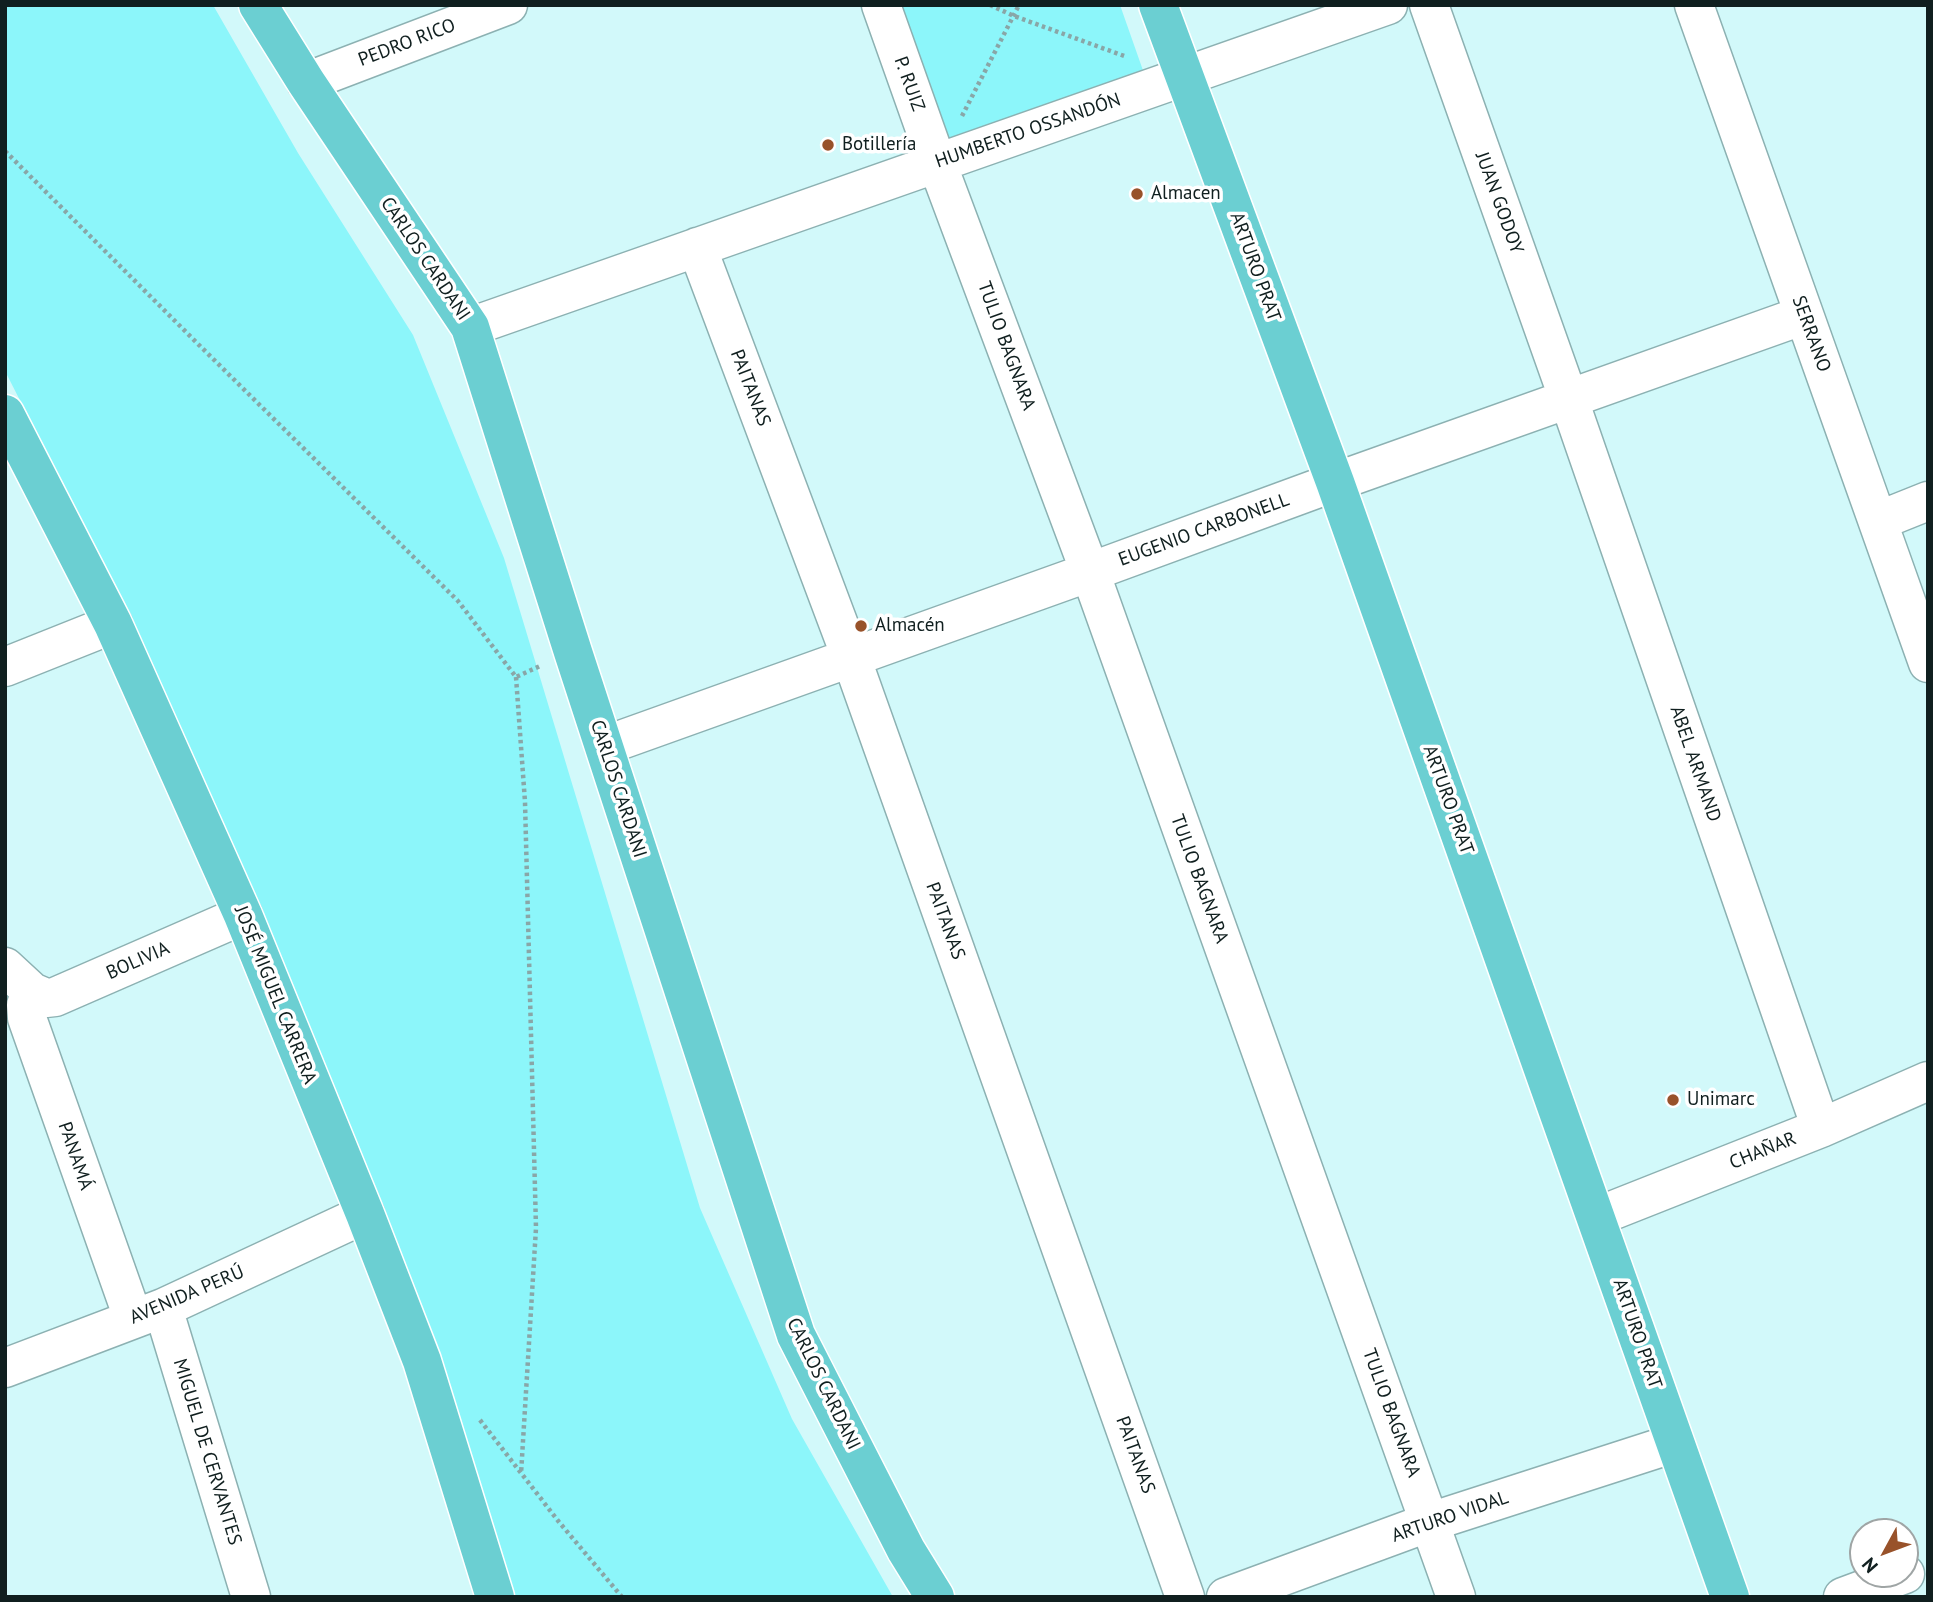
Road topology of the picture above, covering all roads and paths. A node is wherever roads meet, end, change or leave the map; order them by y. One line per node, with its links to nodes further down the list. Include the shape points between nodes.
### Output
1 (258, 5): 13 (main road, CARLOS CARDANI)
2 (508, 5): 13 (street, PEDRO RICO)
3 (881, 5): 15 (street, P. RUIZ)
4 (990, 5): 10 (path)
5 (1019, 5): 10 (path)
6 (1158, 5): 12 (main road, ARTURO PRAT)
7 (1388, 5): 12 (street, HUMBERTO OSSANDÓN)
8 (1429, 5): 19 (street, JUAN GODOY)
9 (1694, 5): 17 (street, SERRANO)
10 (1014, 16): 11 (path); 15 (path)
11 (1132, 58)
12 (1184, 77): 15 (street, HUMBERTO OSSANDÓN); 21 (main road, ARTURO PRAT)
13 (306, 82): 18 (main road, CARLOS CARDANI)
14 (5, 151): 30 (path, via 458,601)
15 (937, 163): 16 (street, HUMBERTO OSSANDÓN); 24 (street, TULIO BAGNARA)
16 (697, 247): 18 (street, HUMBERTO OSSANDÓN); 27 (street, PAITANAS)
17 (1804, 315): 19 (street, EUGENIO CARBONELL); 23 (street, SERRANO)
18 (470, 327): 26 (main road, CARLOS CARDANI)
19 (1569, 400): 21 (street, EUGENIO CARBONELL); 35 (street, ABEL ARMAND)
20 (5, 414): 25 (main road, JOSÉ MIGUEL CARRERA)
21 (1335, 482): 24 (street, EUGENIO CARBONELL); 37 (main road, ARTURO PRAT)
22 (1928, 501): 23 (street)
23 (1878, 521): 28 (street, SERRANO)
24 (1090, 572): 27 (street, EUGENIO CARBONELL); 43 (street, TULIO BAGNARA)
25 (113, 624): 29 (street); 32 (main road, JOSÉ MIGUEL CARRERA)
26 (573, 652): 30 (path); 31 (main road, CARLOS CARDANI)
27 (851, 657): 31 (street, EUGENIO CARBONELL); 49 (street, PAITANAS)
28 (1928, 663)
29 (5, 667)
30 (516, 677): 42 (path, via 525,802 536,1228)
31 (604, 746): 48 (main road, CARLOS CARDANI, via 796,1335 906,1550)
32 (243, 915): 33 (street, BOLIVIA, via 55,997 46,998); 36 (main road, JOSÉ MIGUEL CARRERA)
33 (18, 980): 38 (street, PANAMÁ, via 27,1018)
34 (1928, 1081): 35 (street, CHAÑAR)
35 (1821, 1128): 37 (street, CHAÑAR)
36 (365, 1214): 38 (street, AVENIDA PERÚ); 46 (main road, JOSÉ MIGUEL CARRERA, via 422,1361)
37 (1596, 1217): 41 (main road, ARTURO PRAT)
38 (148, 1313): 39 (street, AVENIDA PERÚ); 45 (street, MIGUEL DE CERVANTES)
39 (5, 1368)
40 (472, 1409): 42 (path)
41 (1675, 1443): 43 (street, ARTURO VIDAL); 52 (main road, ARTURO PRAT)
42 (521, 1474): 47 (path)
43 (1430, 1522): 50 (street, ARTURO VIDAL); 51 (street, TULIO BAGNARA)
44 (1867, 1588): 53 (street)
45 (251, 1597)
46 (495, 1597)
47 (622, 1597)
48 (935, 1597)
49 (1185, 1597)
50 (1226, 1597)
51 (1456, 1597)
52 (1730, 1597)
53 (1843, 1597)

